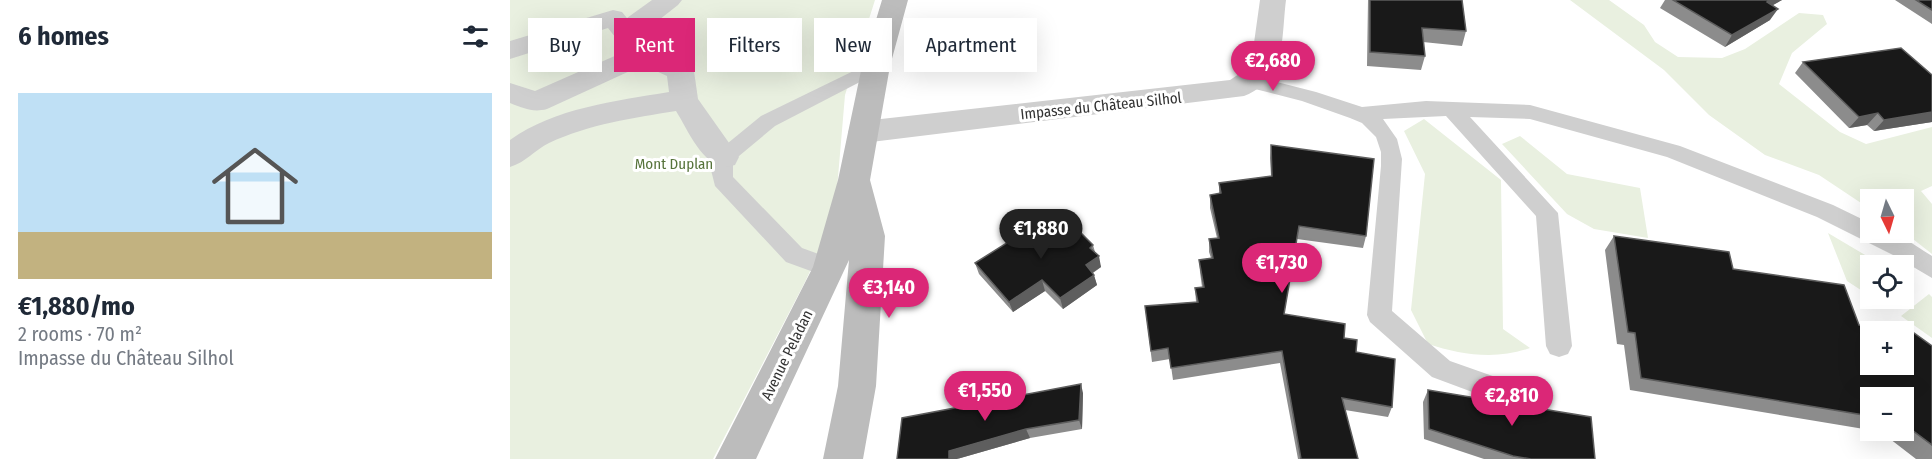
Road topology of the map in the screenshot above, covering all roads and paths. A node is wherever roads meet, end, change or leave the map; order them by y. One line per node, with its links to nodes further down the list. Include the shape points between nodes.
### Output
1 (669, 0): 4 (street)
2 (895, 0): 5 (street, Avenue Peladan)
3 (1273, 0): 12 (street, via 1263,63)
4 (655, 18)
5 (890, 18)
6 (614, 19): 7 (street)
7 (510, 50)
8 (614, 54): 13 (street)
9 (680, 72): 14 (street)
10 (864, 72): 20 (lane, via 768,121)
11 (875, 72): 18 (street, Avenue Peladan)
12 (1250, 81): 16 (lane, via 1311,96); 18 (street, Impasse du Château Silhol, via 1233,89 1185,97)
13 (524, 97): 17 (street)
14 (684, 100): 17 (street, via 600,113); 20 (street)
15 (1451, 109): 16 (lane); 23 (lane, via 1530,112 1673,151 1825,211 1901,248); 24 (lane, via 1547,213)
16 (1360, 114): 25 (lane, via 1386,136 1392,150 1380,315 1441,369)
17 (576, 122): 19 (street, via 537,136)
18 (863, 132): 21 (street, Avenue Peladan)
19 (510, 156)
20 (724, 157): 22 (lane, via 723,180 794,255)
21 (854, 180): 22 (street, Avenue Peladan); 27 (street, Avenue Peladan, via 868,236 857,386)
22 (830, 268): 26 (street, Avenue Peladan)
23 (1932, 268)
24 (1559, 346)
25 (1529, 400)
26 (735, 459)
27 (843, 459)

